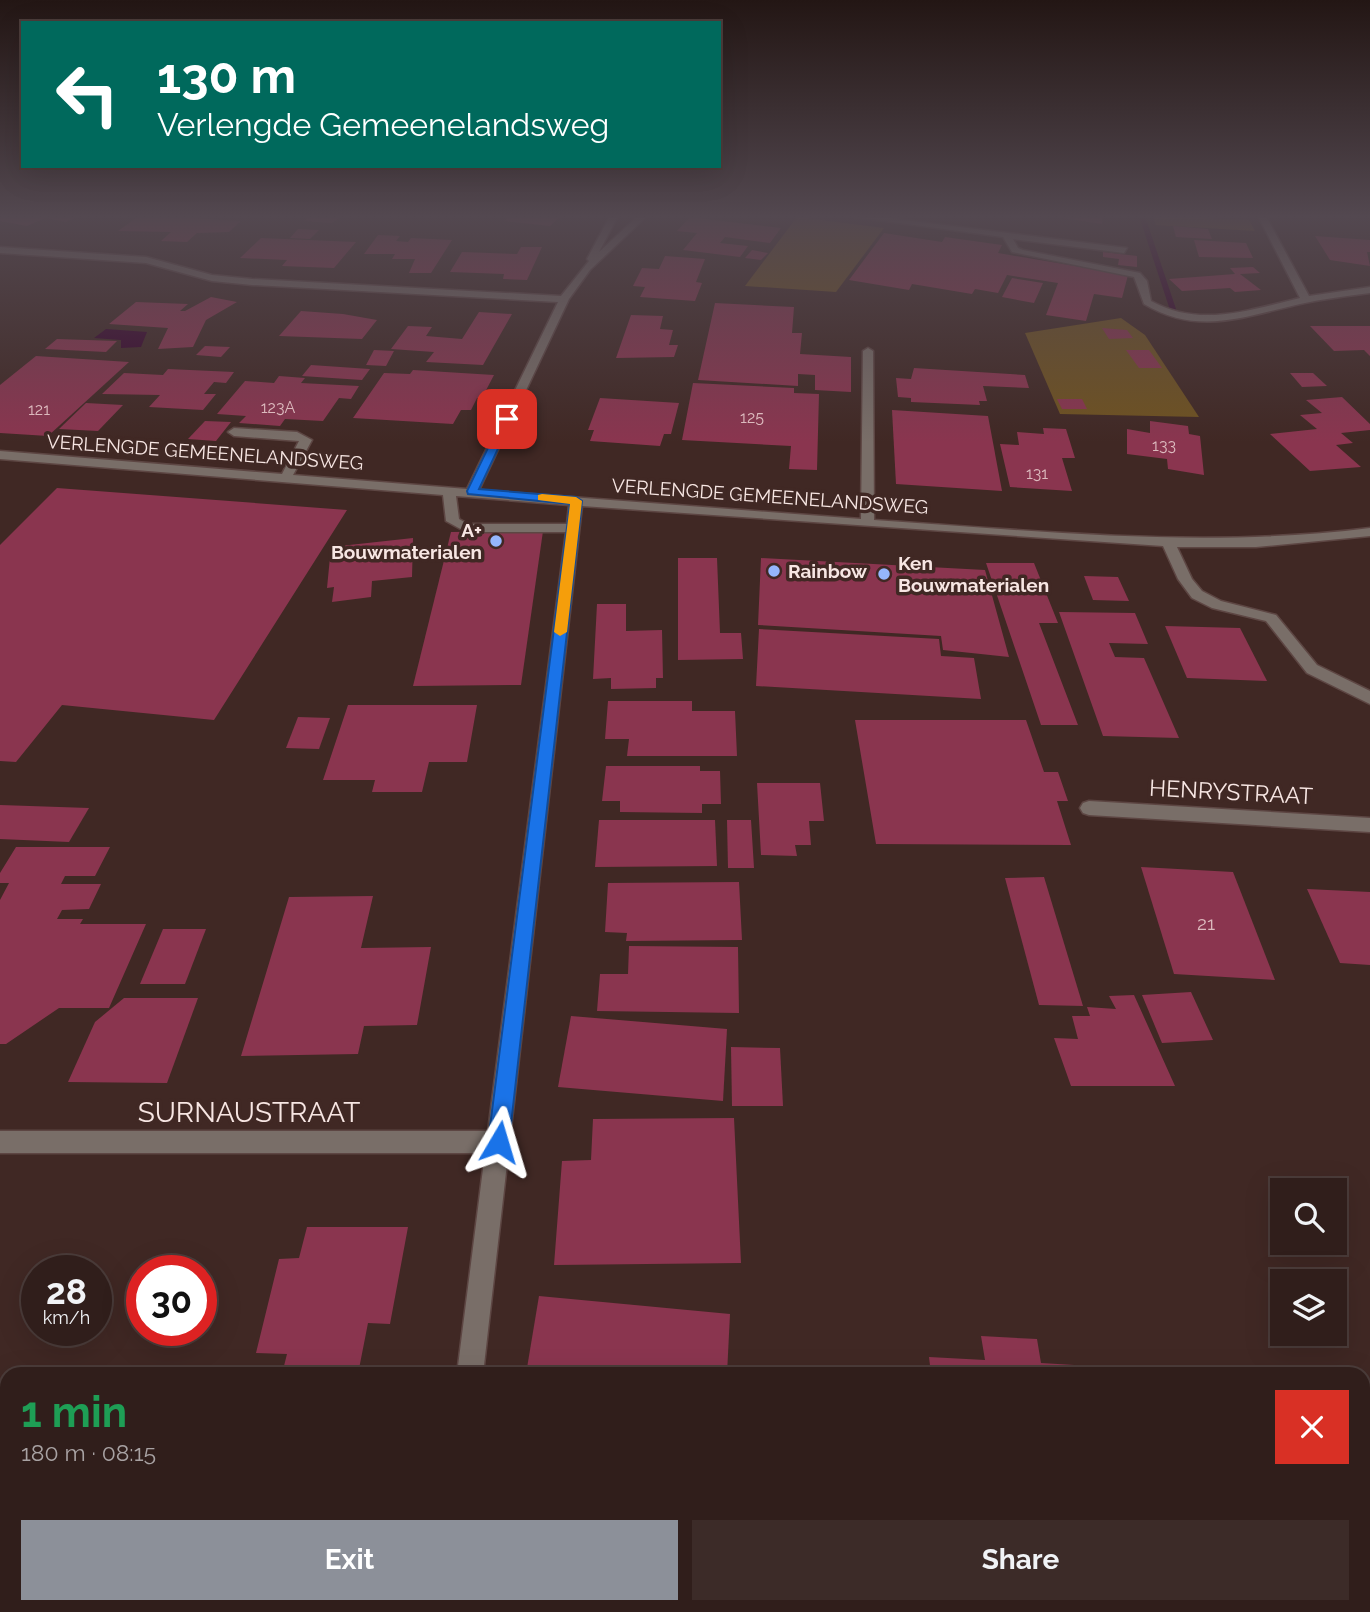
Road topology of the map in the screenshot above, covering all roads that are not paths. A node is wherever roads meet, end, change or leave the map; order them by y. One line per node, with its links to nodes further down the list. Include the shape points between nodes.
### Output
1 (421, 291): 6 (street)
2 (570, 291): 6 (street)
3 (1144, 291): 7 (street, via 1147,302 1185,319 1229,318)
4 (1301, 291): 7 (street)
5 (1362, 291): 7 (street)
6 (564, 299): 13 (street)
7 (1306, 300)
8 (868, 351): 15 (street)
9 (234, 432): 11 (street, via 306,440)
10 (0, 456): 11 (street, VERLENGDE GEMEENELANDSWEG)
11 (286, 477): 12 (street, VERLENGDE GEMEENELANDSWEG)
12 (449, 490): 13 (street, VERLENGDE GEMEENELANDSWEG); 16 (street, via 453,521 466,528)
13 (472, 491): 14 (street, VERLENGDE GEMEENELANDSWEG)
14 (576, 501): 15 (street, VERLENGDE GEMEENELANDSWEG); 16 (street)
15 (867, 523): 18 (street, VERLENGDE GEMEENELANDSWEG)
16 (573, 528): 23 (street)
17 (1370, 532): 18 (street, VERLENGDE GEMEENELANDSWEG, via 1248,544)
18 (1168, 542): 19 (street, via 1196,597 1271,618 1312,669)
19 (1370, 698)
20 (1089, 808): 21 (street, HENRYSTRAAT)
21 (1370, 825)
22 (0, 1142): 23 (street, SURNAUSTRAAT)
23 (499, 1142): 24 (street)
24 (471, 1367)

